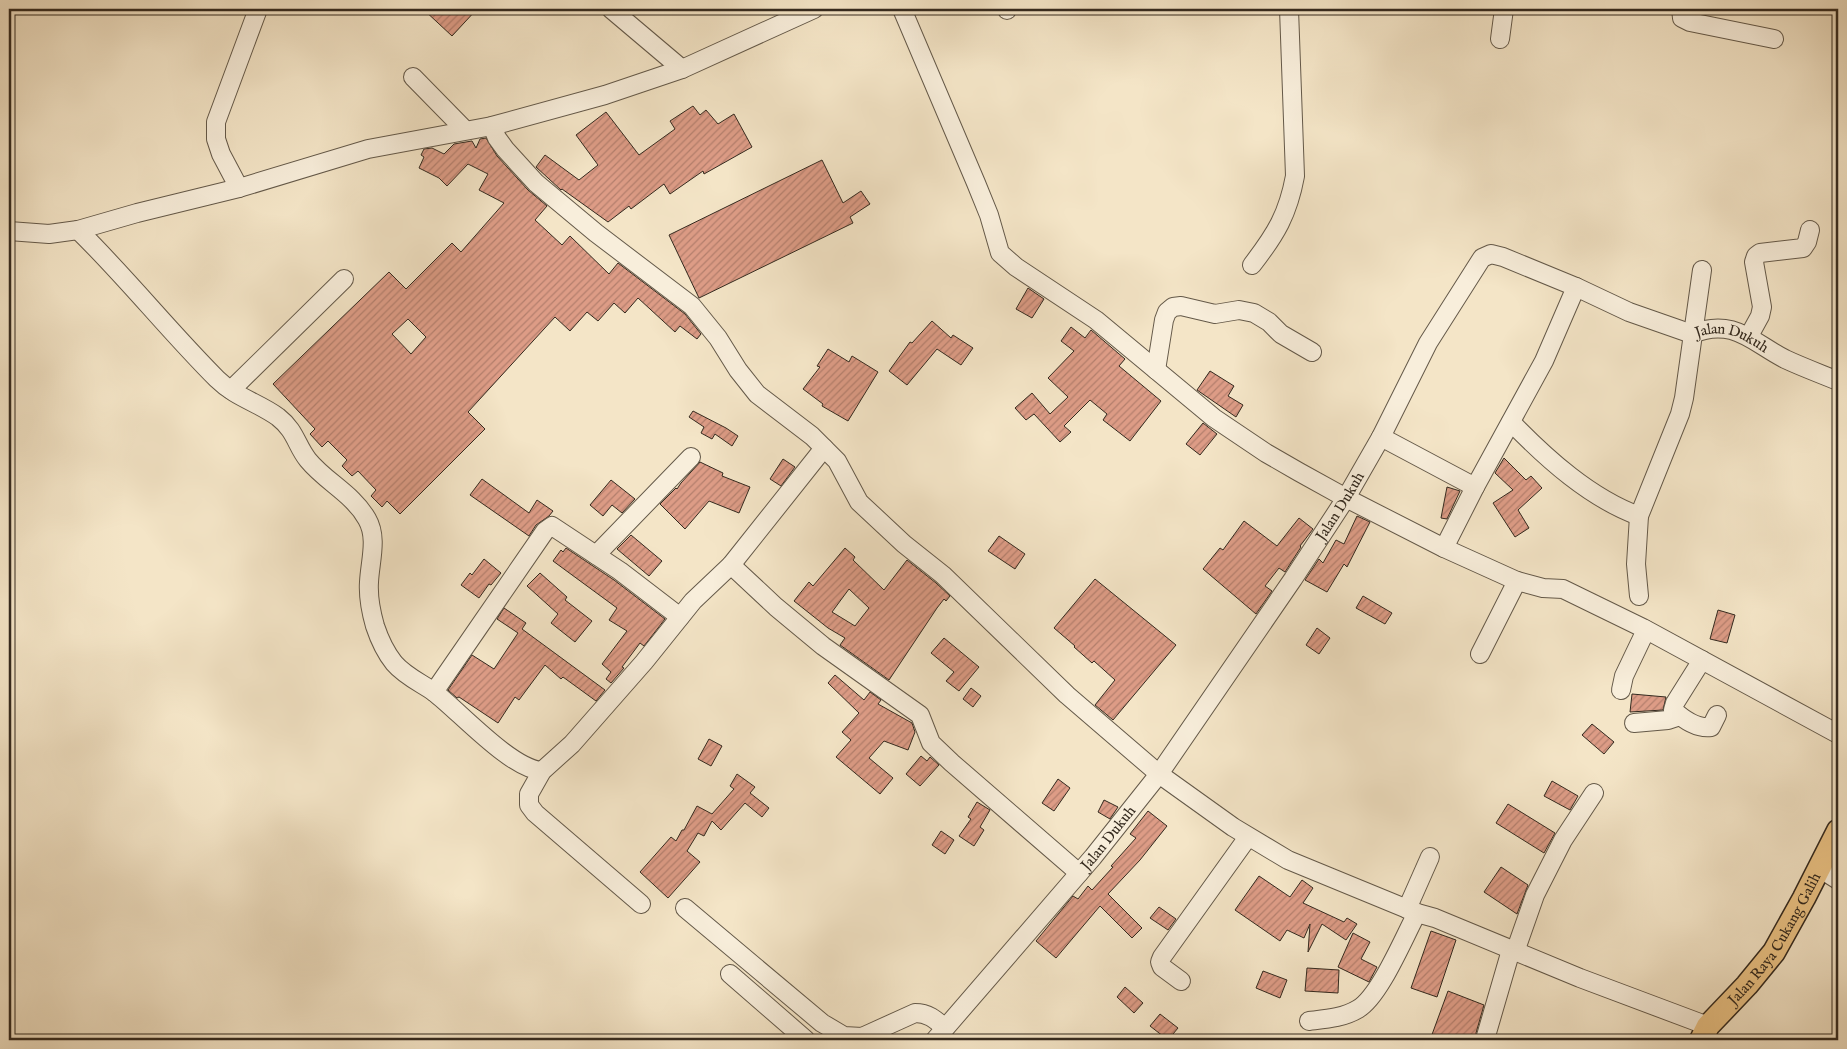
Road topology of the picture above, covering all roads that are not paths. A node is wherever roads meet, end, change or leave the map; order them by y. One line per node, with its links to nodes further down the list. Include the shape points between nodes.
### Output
1 (258, 9): 14 (street, via 216,122 216,139 221,154)
2 (611, 9): 10 (street)
3 (814, 9): 10 (street)
4 (902, 9): 25 (street, via 976,183 1000,253 1096,320)
5 (1289, 9): 18 (street, via 1295,176 1291,199 1280,226)
6 (1504, 9): 8 (street)
7 (1681, 9): 9 (street, via 1682,18 1690,22)
8 (1500, 39)
9 (1774, 39)
10 (682, 69): 12 (street, via 605,95)
11 (413, 77): 13 (street)
12 (492, 126): 13 (street); 30 (street, via 505,150 536,183 692,306 757,394)
13 (465, 130): 14 (street, via 368,149)
14 (239, 188): 15 (street)
15 (78, 230): 17 (street, via 49,234); 27 (street)
16 (1810, 230): 23 (street, via 1803,248 1756,256 1754,262 1762,307)
17 (9, 231)
18 (1252, 265)
19 (1702, 270): 22 (street)
20 (344, 278): 27 (street)
21 (1576, 287): 22 (street, Jalan Dukuh, via 1629,312); 28 (street, via 1548,354); 29 (street, Jalan Dukuh, via 1503,257 1491,254 1482,258 1428,342)
22 (1692, 334): 23 (street, Jalan Dukuh, via 1701,330 1729,329); 34 (street, via 1680,414)
23 (1748, 336): 26 (street, Jalan Dukuh, via 1785,358)
24 (1312, 352): 25 (street, via 1254,313 1239,310 1215,314 1182,306 1172,307 1164,320)
25 (1156, 370): 33 (street, via 1237,434)
26 (1838, 381)
27 (231, 390): 45 (street, via 288,426 308,460 355,503 367,519 373,547 369,598 376,629 402,671)
28 (1511, 422): 32 (street); 34 (street, via 1584,486)
29 (1380, 437): 32 (street); 33 (street, Jalan Dukuh)
30 (824, 448): 37 (street); 51 (street, via 837,462 859,502 942,575 1067,695)
31 (691, 457): 36 (street)
32 (1475, 487): 35 (street)
33 (1346, 498): 35 (street); 51 (street, Jalan Dukuh)
34 (1639, 516): 39 (street, via 1636,564)
35 (1444, 548): 38 (street)
36 (596, 555): 40 (street); 45 (street, via 554,526 548,527)
37 (730, 565): 40 (street); 57 (street, via 822,646 920,716 931,743)
38 (1517, 581): 41 (street, via 1563,589); 42 (street)
39 (1639, 596)
40 (680, 617): 50 (street, via 572,744)
41 (1646, 630): 43 (street); 44 (street, via 1624,676)
42 (1480, 654)
43 (1702, 660): 47 (street, via 1674,707); 49 (street)
44 (1621, 690)
45 (434, 692): 50 (street, via 506,754 529,768)
46 (1717, 715): 47 (street, via 1714,724 1706,728)
47 (1680, 716): 48 (street)
48 (1634, 723)
49 (1838, 734)
50 (542, 771): 59 (street, via 529,794 529,805)
51 (1158, 774): 54 (street); 57 (street, Jalan Dukuh)
52 (1594, 793): 62 (street, via 1563,840 1535,894)
53 (1838, 831): 56 (main road, Jalan Raya Cukang Galih)
54 (1248, 837): 61 (street, via 1288,860); 64 (street, via 1162,957 1162,967)
55 (1430, 856): 61 (street)
56 (1819, 868): 58 (street); 66 (main road, Jalan Raya Cukang Galih, via 1774,952)
57 (1080, 873): 67 (street, Jalan Dukuh)
58 (1838, 880)
59 (641, 904)
60 (685, 908): 67 (street, via 822,1023 844,1036 862,1037 914,1013 933,1018)
61 (1412, 911): 62 (street); 65 (street, via 1379,984 1368,1000 1359,1008 1333,1019)
62 (1513, 951): 66 (street); 68 (street)
63 (730, 974): 69 (street)
64 (1181, 981)
65 (1309, 1021)
66 (1704, 1033)
67 (940, 1034)
68 (1486, 1036)
69 (806, 1040)

